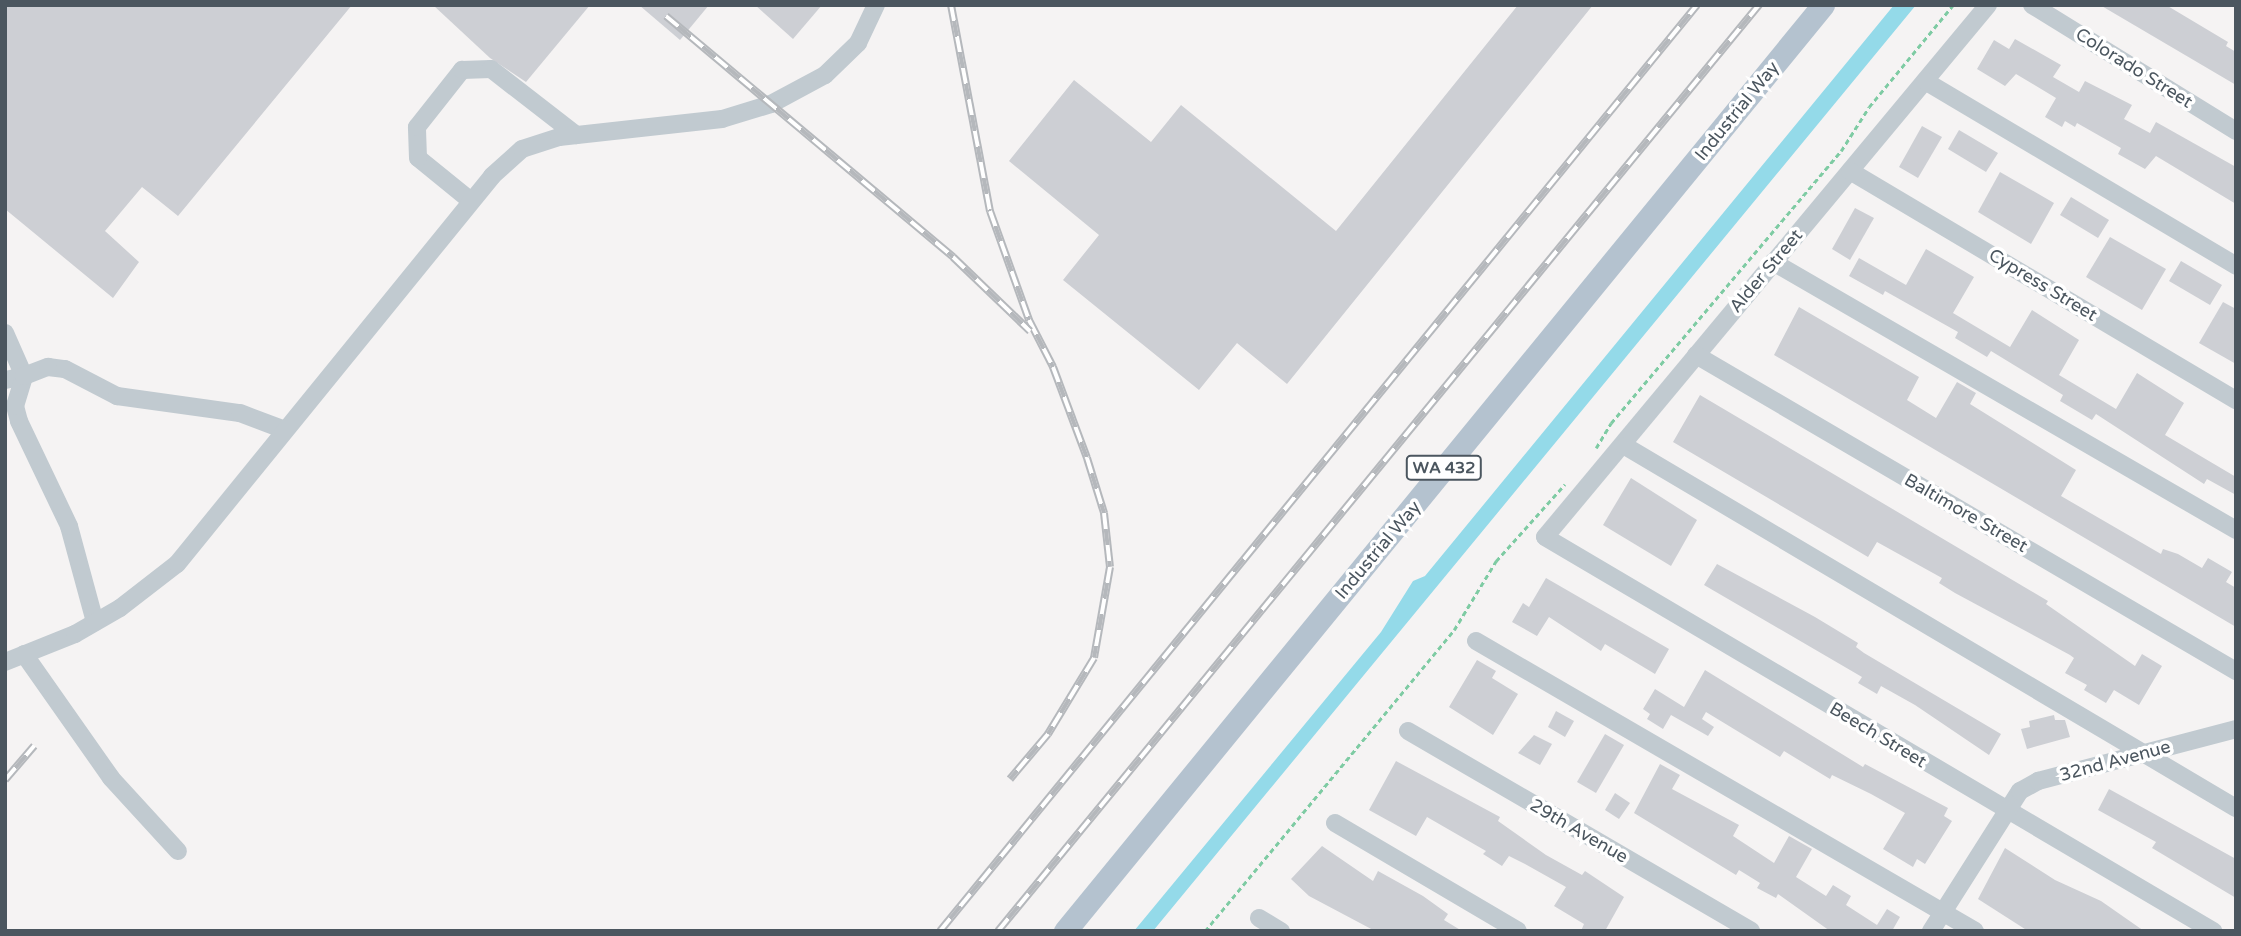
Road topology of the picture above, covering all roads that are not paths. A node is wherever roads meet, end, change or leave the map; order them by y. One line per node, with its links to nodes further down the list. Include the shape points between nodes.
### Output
1 (876, 5): 7 (street, via 858,43 825,75 771,104 722,119)
2 (1823, 5): 35 (main road, Industrial Way / WA 432)
3 (1987, 5): 5 (street, Alder Street)
4 (2032, 5): 6 (street, Colorado Street)
5 (1925, 81): 8 (street, Alder Street); 11 (street)
6 (2236, 131)
7 (576, 135): 9 (street, via 522,149); 9 (street, via 491,69 462,70 417,127 418,158)
8 (1850, 171): 10 (street, Alder Street); 16 (street, Cypress Street)
9 (471, 201): 17 (street)
10 (1773, 262): 13 (street, Alder Street); 19 (street)
11 (2236, 266)
12 (5, 333): 14 (street)
13 (1696, 355): 18 (street, Alder Street); 25 (street, Baltimore Street)
14 (24, 376): 15 (street); 17 (street, via 48,367 65,369 117,396 240,412); 21 (street, via 15,406 19,421 69,526)
15 (5, 380)
16 (2236, 400)
17 (285, 430): 21 (street, via 177,564)
18 (1625, 446): 20 (street, Alder Street); 28 (street)
19 (2236, 530)
20 (1545, 537): 30 (street, Beech Street)
21 (95, 622): 23 (street)
22 (1476, 641): 33 (street)
23 (24, 654): 24 (street); 32 (street, via 111,778)
24 (5, 662)
25 (2236, 671)
26 (2236, 729): 28 (street, 32nd Avenue)
27 (1408, 730): 38 (street, 29th Avenue)
28 (2144, 754): 29 (street); 30 (street, 32nd Avenue, via 2038,781 2020,791)
29 (2236, 808)
30 (2004, 809): 33 (street, 32nd Avenue); 41 (street, Beech Street)
31 (1335, 823): 37 (street)
32 (178, 851)
33 (1942, 912): 39 (street, 32nd Avenue); 40 (street)
34 (1259, 918): 36 (street)
35 (1065, 931)
36 (1282, 931)
37 (1518, 931)
38 (1751, 931)
39 (1931, 931)
40 (1975, 931)
41 (2213, 931)

